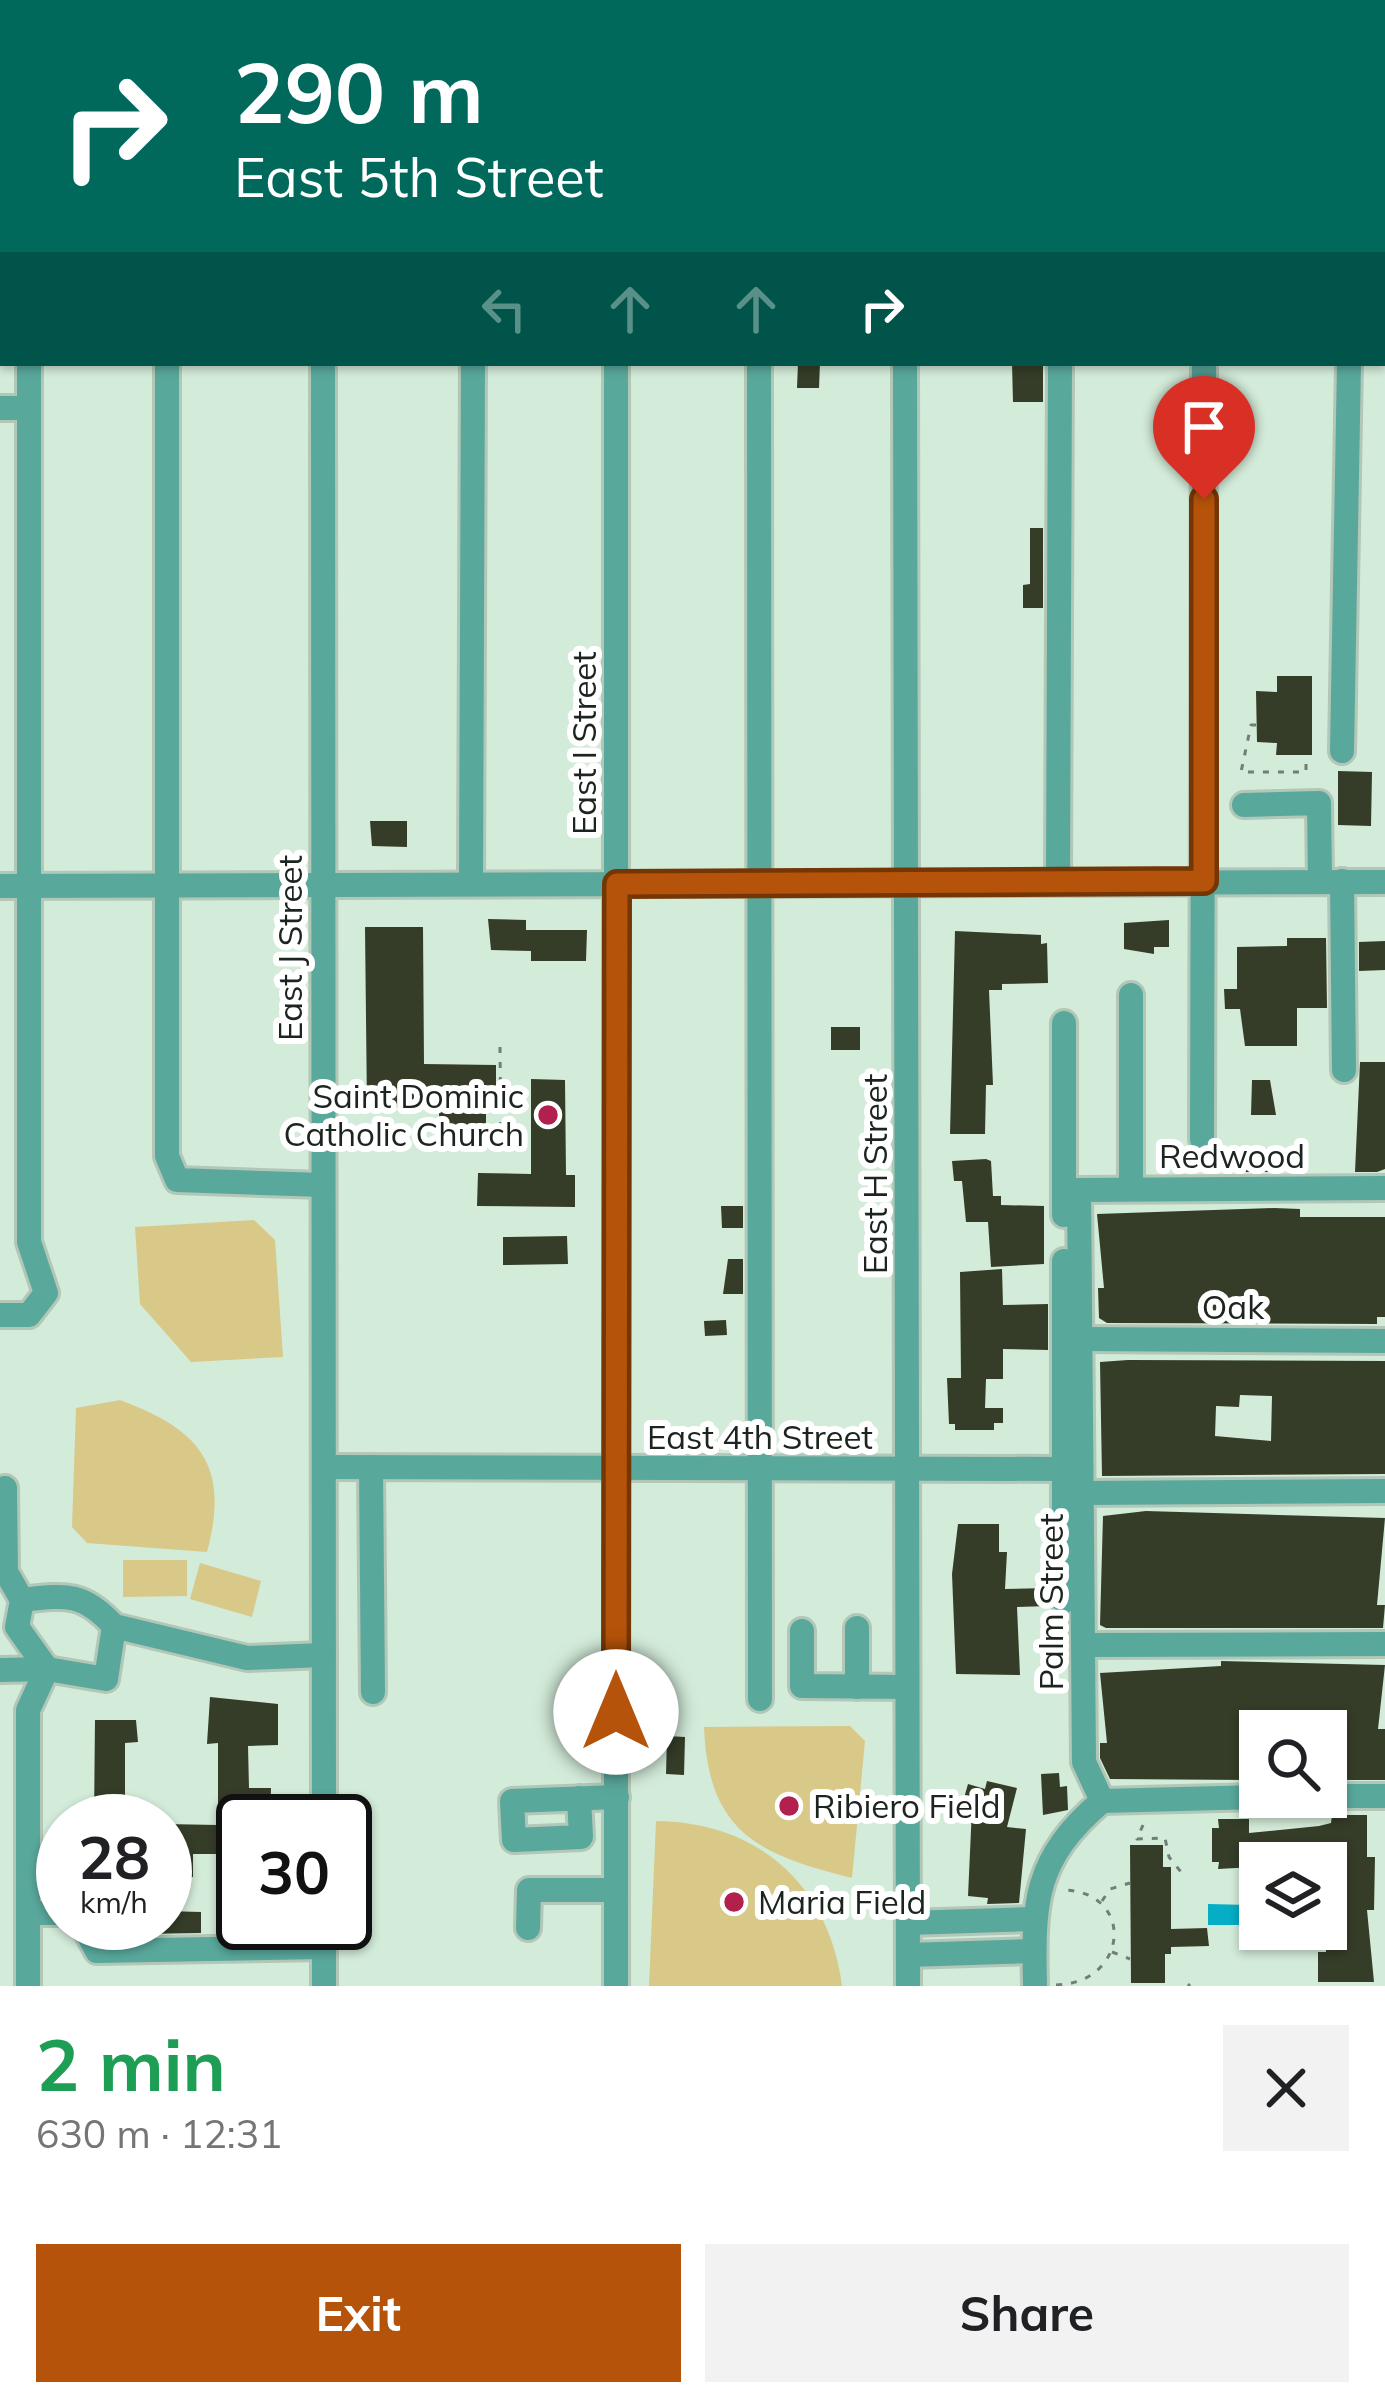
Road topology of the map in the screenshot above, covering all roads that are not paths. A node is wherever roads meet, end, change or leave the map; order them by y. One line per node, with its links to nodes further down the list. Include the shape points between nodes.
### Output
1 (28, 366): 12 (street)
2 (167, 366): 24 (street)
3 (323, 366): 21 (street, East J Street)
4 (473, 366): 22 (street)
5 (616, 366): 23 (street, East I Street)
6 (759, 366): 19 (street)
7 (905, 366): 20 (street, East H Street)
8 (1060, 366): 15 (street)
9 (1204, 366): 16 (street)
10 (1349, 366): 13 (street)
11 (0, 408): 12 (street)
12 (28, 408): 26 (street)
13 (1342, 751)
14 (1244, 805): 17 (street, via 1318,803)
15 (1058, 880): 16 (street); 20 (street)
16 (1204, 881): 17 (street); 30 (street)
17 (1331, 881): 18 (street); 29 (street)
18 (1385, 881)
19 (759, 883): 20 (street); 23 (street); 42 (street)
20 (908, 883): 43 (street, East H Street)
21 (323, 884): 22 (street); 24 (street); 31 (street, East J Street)
22 (471, 884): 23 (street)
23 (617, 884): 40 (street, East I Street)
24 (171, 885): 26 (street); 31 (street, via 170,1172 191,1182)
25 (0, 886): 26 (street)
26 (28, 886): 35 (street, via 29,1242 46,1293 29,1315)
27 (1131, 994): 33 (street)
28 (1064, 1023): 41 (street)
29 (1344, 1070)
30 (1202, 1139)
31 (323, 1185): 38 (street, East J Street)
32 (1385, 1188): 33 (street, Redwood)
33 (1131, 1189): 34 (street, Redwood)
34 (1079, 1190): 36 (street, Palm Street)
35 (0, 1315)
36 (1081, 1339): 37 (street, Oak); 46 (street, Palm Street)
37 (1385, 1341)
38 (324, 1467): 39 (street, East 4th Street); 54 (street, East J Street)
39 (371, 1468): 40 (street, East 4th Street); 59 (street)
40 (615, 1469): 42 (street, East 4th Street); 64 (street, East I Street)
41 (1064, 1469): 43 (street, East 4th Street); 48 (street)
42 (760, 1470): 43 (street, East 4th Street); 60 (street)
43 (908, 1471): 58 (street, East H Street)
44 (5, 1488): 47 (street, via 6,1572)
45 (1385, 1491): 46 (street)
46 (1083, 1493): 53 (street, Palm Street)
47 (22, 1600): 49 (street, via 61,1595 93,1603); 56 (street, via 17,1627)
48 (1064, 1601)
49 (114, 1626): 54 (street, via 247,1658); 56 (street, via 106,1679)
50 (857, 1628): 57 (street)
51 (802, 1631): 57 (street, via 802,1686)
52 (1385, 1644): 53 (street)
53 (1085, 1645): 67 (street, Palm Street, via 1084,1762)
54 (324, 1655): 61 (street, East J Street)
55 (0, 1670): 56 (street)
56 (47, 1670): 69 (street, via 28,1710)
57 (857, 1687): 58 (street)
58 (908, 1687): 72 (street, East H Street)
59 (373, 1692)
60 (760, 1699)
61 (324, 1794)
62 (1347, 1796): 63 (street)
63 (1385, 1796)
64 (617, 1797): 65 (street); 68 (street, East I Street)
65 (579, 1798)
66 (1239, 1798): 67 (street)
67 (1102, 1801): 71 (street, via 1045,1865)
68 (616, 1890): 73 (street, via 529,1890); 79 (street, East I Street)
69 (28, 1913): 70 (street); 77 (street)
70 (36, 1913)
71 (1035, 1919): 72 (street); 75 (street)
72 (908, 1923): 76 (street, East H Street)
73 (528, 1928)
74 (324, 1950): 78 (street)
75 (1034, 1951): 76 (street); 81 (street)
76 (908, 1955): 80 (street, East H Street)
77 (28, 1986)
78 (324, 1986)
79 (616, 1986)
80 (908, 1986)
81 (1035, 1986)

